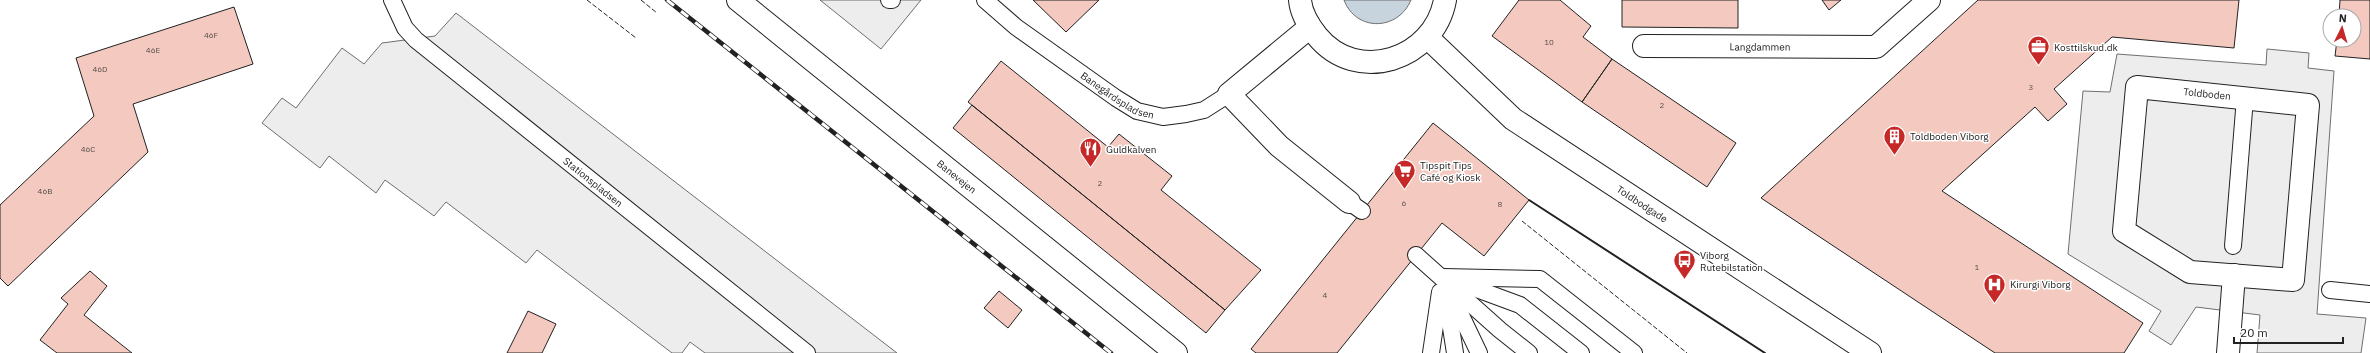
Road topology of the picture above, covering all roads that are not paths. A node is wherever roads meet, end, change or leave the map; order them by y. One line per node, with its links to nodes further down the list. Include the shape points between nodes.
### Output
1 (392, 0): 21 (lane, Stationspladsen, via 405,28 416,40)
2 (738, 0): 22 (street, Banevejen)
3 (888, 0): 4 (lane)
4 (892, 0)
5 (985, 0): 12 (lane, Banegårdspladsen, via 1016,27 1137,111 1163,117 1186,114 1204,110)
6 (1300, 0): 9 (street)
7 (1445, 0): 10 (street, via 1442,15)
8 (1929, 0): 11 (street, Langdammen, via 1876,47)
9 (1310, 27): 10 (street, via 1321,41 1335,52 1351,59 1368,62 1397,57 1411,51); 12 (street, Banegårdspladsen)
10 (1428, 38): 30 (street, Toldbodgade, via 1513,119)
11 (1644, 46)
12 (1229, 94): 14 (street, via 1279,146)
13 (2245, 98): 15 (lane); 17 (street, Toldboden, via 2308,105 2293,280); 17 (street, Toldboden, via 2137,87 2124,231 2190,272)
14 (1355, 207)
15 (2233, 246)
16 (1416, 255): 18 (lane)
17 (2234, 275): 31 (street)
18 (1443, 276): 23 (lane); 24 (lane); 25 (lane); 26 (lane); 27 (lane, via 1500,330); 28 (lane, via 1520,304); 29 (lane, via 1540,279)
19 (2330, 290): 20 (lane)
20 (2370, 294)
21 (806, 353)
22 (1176, 353)
23 (1431, 353)
24 (1441, 353)
25 (1455, 353)
26 (1479, 353)
27 (1529, 353)
28 (1581, 353)
29 (1634, 353)
30 (1870, 353)
31 (2228, 353)

